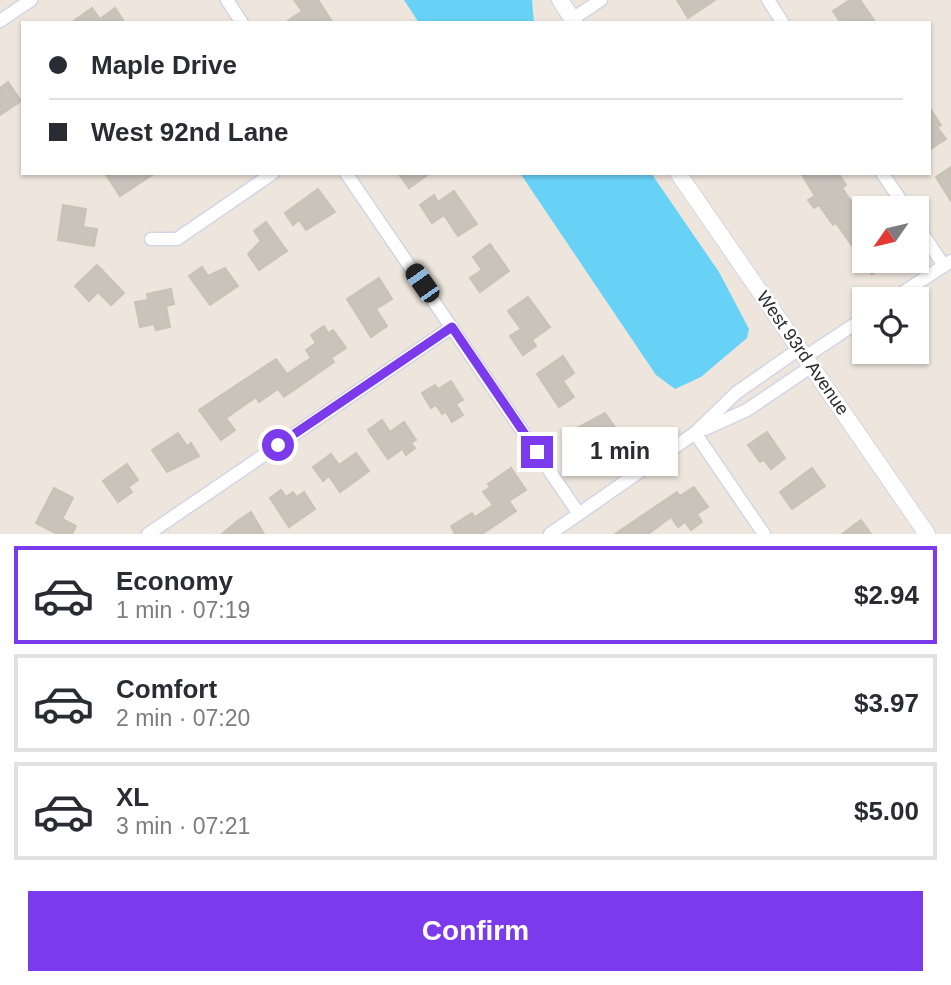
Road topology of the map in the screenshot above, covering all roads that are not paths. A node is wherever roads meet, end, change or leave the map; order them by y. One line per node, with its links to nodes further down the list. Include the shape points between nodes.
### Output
1 (31, 0): 6 (street)
2 (227, 0): 7 (street)
3 (601, 0): 8 (street)
4 (768, 0): 9 (street)
5 (563, 1): 8 (street)
6 (0, 21)
7 (241, 21)
8 (574, 21)
9 (782, 21)
10 (270, 175): 15 (street, via 177,239)
11 (347, 175): 20 (street)
12 (679, 175): 21 (street, West 93rd Avenue)
13 (884, 175): 14 (street)
14 (898, 196)
15 (150, 239)
16 (929, 241): 17 (street)
17 (947, 263): 18 (street)
18 (911, 287)
19 (852, 326): 21 (street)
20 (452, 327): 23 (street); 24 (street)
21 (805, 357): 22 (street, via 736,393); 22 (street, via 747,410); 27 (street, West 93rd Avenue)
22 (695, 433): 23 (street); 26 (street)
23 (579, 514): 25 (street)
24 (148, 534)
25 (550, 534)
26 (764, 534)
27 (927, 534)

